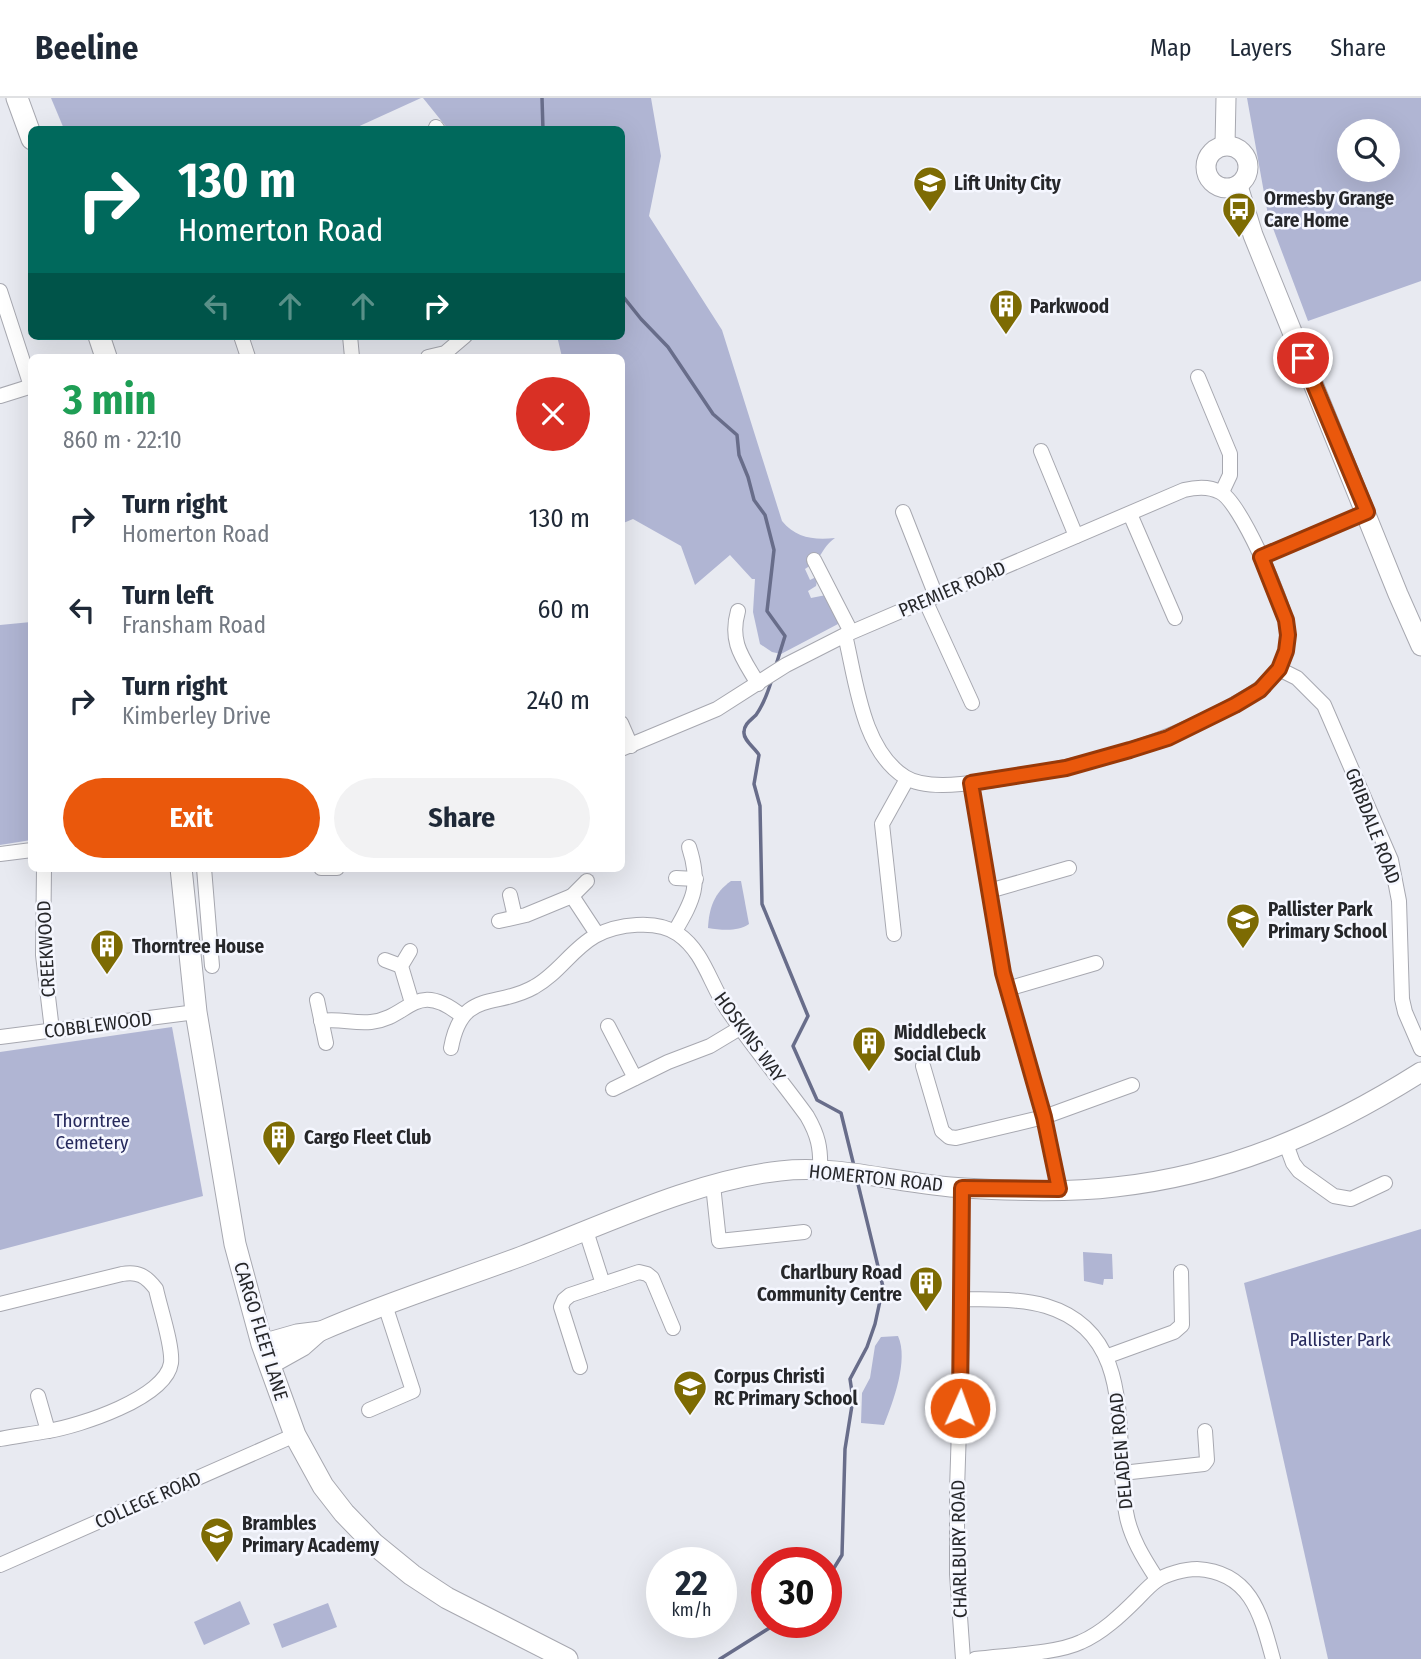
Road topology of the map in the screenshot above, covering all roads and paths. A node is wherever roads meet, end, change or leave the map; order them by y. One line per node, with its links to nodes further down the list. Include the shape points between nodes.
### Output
1 (17, 98): 3 (main road)
2 (1226, 98): 4 (street)
3 (28, 128)
4 (1225, 145): 5 (street, via 1247,158 1248,173); 5 (street, via 1214,151 1205,171 1216,184)
5 (1238, 186): 16 (street, via 1253,235)
6 (0, 291): 9 (street)
7 (460, 340): 8 (street)
8 (441, 354)
9 (28, 377)
10 (1198, 377): 14 (street, via 1230,454 1230,475)
11 (28, 387): 12 (street)
12 (0, 396)
13 (1041, 451): 18 (street)
14 (1222, 492): 17 (street, PREMIER ROAD, via 1184,490); 19 (street, via 1238,510)
15 (904, 512): 21 (street)
16 (1367, 512): 19 (street); 25 (street)
17 (1130, 514): 18 (street, PREMIER ROAD); 22 (street)
18 (1076, 536): 21 (street, PREMIER ROAD)
19 (1261, 557): 26 (street, via 1286,620 1287,643)
20 (814, 560): 24 (street)
21 (931, 598): 24 (street, PREMIER ROAD); 28 (street)
22 (1175, 618)
23 (731, 619): 27 (street, via 736,647)
24 (848, 633): 27 (street, PREMIER ROAD); 30 (street, via 871,736 882,756)
25 (1421, 646)
26 (1279, 669): 31 (street, via 1260,690 1168,738 1066,768); 67 (street, GRIBDALE ROAD, via 1297,678 1324,705 1391,860 1399,901 1402,999)
27 (761, 682): 29 (street, PREMIER ROAD, via 717,709)
28 (972, 704)
29 (626, 747)
30 (907, 779): 31 (street); 49 (street, via 881,824)
31 (971, 783): 42 (street)
32 (689, 847): 40 (street)
33 (28, 850): 34 (street)
34 (0, 854)
35 (1069, 869): 42 (street)
36 (44, 872): 63 (street, CREEKWOOD, via 43,955)
37 (181, 872): 58 (main road, CARGO FLEET LANE)
38 (204, 872): 53 (street)
39 (676, 878): 40 (street)
40 (696, 879): 47 (street, via 691,904)
41 (587, 881): 44 (street)
42 (989, 891): 55 (street)
43 (510, 895): 45 (street)
44 (572, 896): 45 (street); 48 (street)
45 (515, 918): 46 (street)
46 (499, 921)
47 (675, 931): 48 (street, via 638,925); 62 (street, HOSKINS WAY, via 691,944)
48 (597, 934): 59 (street, via 534,988 481,1003)
49 (894, 934)
50 (410, 951): 54 (street)
51 (385, 960): 54 (street)
52 (1096, 963): 55 (street)
53 (212, 966)
54 (401, 966): 57 (street)
55 (1007, 989): 73 (street)
56 (317, 1000): 60 (street)
57 (412, 1003): 59 (street, via 430,1000); 60 (street, via 381,1021)
58 (196, 1012): 63 (street, COBBLEWOOD); 88 (main road, CARGO FLEET LANE, via 225,1196)
59 (462, 1016): 66 (street)
60 (321, 1021): 65 (street)
61 (608, 1026): 70 (street)
62 (740, 1028): 70 (street); 75 (street, HOSKINS WAY, via 818,1134)
63 (52, 1030): 64 (street, COBBLEWOOD)
64 (0, 1037)
65 (326, 1043)
66 (451, 1048)
67 (1421, 1049)
68 (923, 1066): 73 (street, via 940,1125 949,1137)
69 (1421, 1072): 74 (street, HOMERTON ROAD, via 1352,1114)
70 (635, 1078): 72 (street)
71 (1132, 1085): 73 (street)
72 (613, 1090)
73 (1044, 1117): 79 (street)
74 (1286, 1144): 76 (street, via 1300,1171 1334,1196 1351,1199); 79 (street, HOMERTON ROAD, via 1180,1175 1115,1187)
75 (821, 1170): 77 (street, HOMERTON ROAD, via 764,1173); 78 (street, HOMERTON ROAD)
76 (1385, 1184)
77 (713, 1185): 80 (street, HOMERTON ROAD); 81 (street, via 719,1241)
78 (962, 1188): 79 (street, HOMERTON ROAD); 84 (street, CHARLBURY ROAD)
79 (1059, 1189)
80 (586, 1231): 83 (street); 86 (street, HOMERTON ROAD)
81 (804, 1232)
82 (1181, 1272): 89 (street, via 1182,1325)
83 (603, 1284): 87 (street, via 647,1273); 90 (street, via 570,1295 561,1307)
84 (961, 1299): 89 (street, DELADEN ROAD, via 1046,1306 1072,1317); 102 (street, CHARLBURY ROAD, via 957,1574)
85 (0, 1304): 94 (street, via 130,1272 143,1276 156,1289 171,1355 162,1382 117,1409)
86 (385, 1305): 88 (street, HOMERTON ROAD, via 321,1331 303,1346); 92 (street, via 413,1391)
87 (673, 1328)
88 (265, 1354): 95 (main road, CARGO FLEET LANE)
89 (1108, 1356): 97 (street, DELADEN ROAD, via 1117,1392)
90 (580, 1367)
91 (38, 1396): 94 (street)
92 (369, 1410)
93 (1205, 1431): 97 (street, via 1204,1464)
94 (48, 1432): 96 (street)
95 (295, 1435): 98 (street, COLLEGE ROAD); 101 (main road, CARGO FLEET LANE, via 323,1486 374,1544 447,1598)
96 (0, 1439)
97 (1122, 1473): 99 (street, DELADEN ROAD, via 1131,1531)
98 (0, 1565)
99 (1157, 1580): 100 (street); 104 (street, via 1192,1569 1228,1576 1258,1609)
100 (1071, 1653): 103 (street)
101 (568, 1659)
102 (963, 1659)
103 (975, 1659)
104 (1273, 1659)

